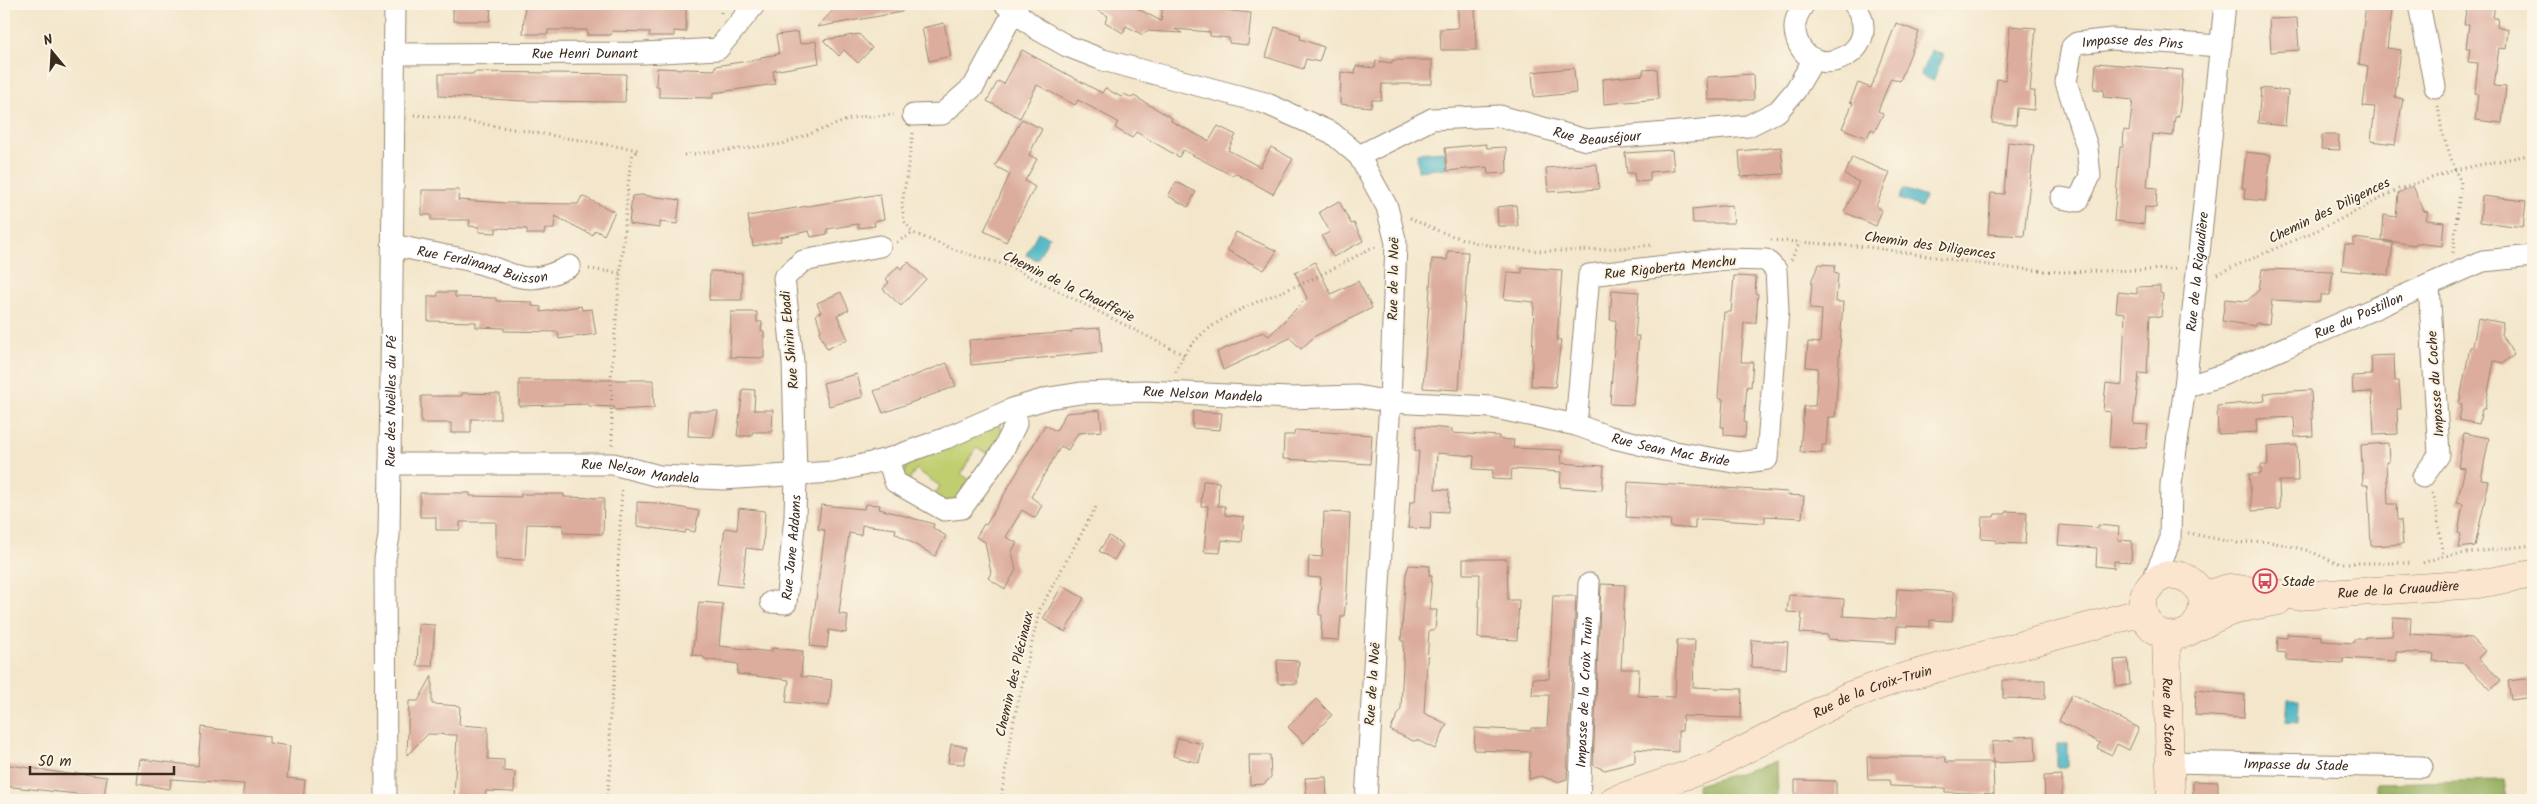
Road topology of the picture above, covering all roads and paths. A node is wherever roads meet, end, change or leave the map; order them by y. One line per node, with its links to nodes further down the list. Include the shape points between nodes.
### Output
1 (396, 4): 9 (street, Rue des Noëlles du Pé)
2 (755, 4): 9 (street, Rue Henri Dunant, via 718,49 644,53)
3 (1804, 4): 10 (street, via 1798,12 1795,34 1802,49)
4 (1854, 4): 10 (street, via 1864,25 1857,48 1838,61)
5 (2225, 4): 8 (street, Rue de la Rigaudière)
6 (2419, 4): 11 (street)
7 (1013, 6): 13 (street, via 974,86 942,114); 16 (street, Rue de la Noë, via 1037,29 1067,46 1103,60 1265,103 1332,133)
8 (2221, 46): 18 (street, Impasse des Pins, via 2112,39 2076,43 2072,47 2066,82 2087,147 2090,176 2078,201); 29 (street, Rue de la Rigaudière)
9 (395, 54): 12 (street, Rue des Noëlles du Pé)
10 (1814, 59): 16 (street, Rue Beauséjour, via 1795,91 1778,111 1748,126 1586,140 1500,116 1432,120)
11 (2435, 87): 17 (path, via 2442,131)
12 (393, 113): 23 (street, Rue des Noëlles du Pé); 30 (path, via 441,117 639,150 633,154 630,165)
13 (913, 115): 15 (path, via 856,116 782,144); 20 (path, via 913,140 902,205 904,221)
14 (2533, 154): 17 (path, Chemin des Diligences)
15 (684, 155)
16 (1359, 156): 19 (street, Rue de la Noë)
17 (2455, 170): 29 (path, Chemin des Diligences, via 2398,189 2329,225 2211,277); 31 (path, via 2462,182)
18 (2061, 198)
19 (1387, 207): 22 (street, Rue de la Noë); 24 (path, via 1440,233 1498,248 1576,252)
20 (913, 233): 25 (path, via 900,242); 33 (path, Chemin de la Chaufferie, via 1009,266)
21 (1761, 239): 29 (path, Chemin des Diligences, via 1868,247 2009,268 2061,272 2174,269)
22 (1396, 243): 33 (path, via 1371,248 1311,280 1235,312 1210,326); 36 (street, Rue de la Noë)
23 (393, 245): 27 (street, Rue Ferdinand Buisson, via 470,261 521,278 548,277); 40 (street, Rue des Noëlles du Pé)
24 (1657, 245)
25 (880, 246): 42 (street, Rue Shirin Ebadi, via 803,261 784,278 793,362)
26 (2533, 256): 31 (street, Rue du Postillon, via 2483,261)
27 (570, 266): 30 (path)
28 (1776, 270): 38 (street, Rue Rigoberta Menchu, via 1766,260 1726,259 1589,275); 38 (street, Rue Sean Mac Bride, via 1778,320 1767,459 1739,463 1664,450)
29 (2197, 272): 34 (street, Rue de la Rigaudière)
30 (620, 274): 41 (path, via 611,377)
31 (2450, 276): 32 (street, Rue du Postillon)
32 (2429, 285): 34 (street, Rue du Postillon, via 2220,376); 43 (street, Impasse du Coche, via 2439,455)
33 (1184, 355): 35 (path, via 1176,370)
34 (2185, 387): 45 (street, Rue de la Rigaudière, via 2171,484)
35 (1172, 392): 36 (street, Rue Nelson Mandela, via 1289,398 1357,396); 37 (street, Rue Nelson Mandela, via 1081,393)
36 (1390, 402): 38 (street, Rue Sean Mac Bride, via 1491,407); 62 (street, Rue de la Noë)
37 (1015, 408): 39 (street, Rue Nelson Mandela); 39 (street, via 1016,424 1002,452 962,508 944,510 896,482)
38 (1576, 425)
39 (888, 459): 42 (street, Rue Nelson Mandela, via 833,472)
40 (390, 464): 41 (street, Rue Nelson Mandela); 59 (street, Rue des Noëlles du Pé, via 389,536 385,559)
41 (618, 465): 42 (street, Rue Nelson Mandela, via 659,476 723,479); 60 (path, via 616,662 609,725 612,759)
42 (796, 475): 54 (street, Rue Jane Addams, via 786,603)
43 (2423, 477): 47 (path, via 2435,500)
44 (1096, 507): 61 (path, Chemin des Plécinaux, via 1040,609 1014,719)
45 (2170, 537): 47 (path, via 2191,533 2237,543 2266,542 2310,551 2336,563 2350,564 2421,564); 49 (street, Rue de la Rigaudière); 51 (street, Rue de la Rigaudière)
46 (2533, 545): 47 (path)
47 (2443, 556)
48 (2533, 574): 53 (main road, Rue de la Cruaudière, via 2478,584)
49 (2182, 576): 51 (main road, via 2161,577); 52 (main road, via 2197,586)
50 (1589, 584): 63 (street, Impasse de la Croix Truin)
51 (2151, 584): 55 (main road, via 2145,593)
52 (2202, 596): 53 (main road, Rue de la Cruaudière, via 2229,588); 56 (main road, via 2203,613)
53 (2298, 596): 56 (main road, via 2234,610)
54 (770, 602)
55 (2143, 612): 56 (main road, via 2154,630); 64 (main road, Rue de la Croix-Truin, via 1849,696 1712,766)
56 (2179, 633): 57 (main road, Rue du Stade)
57 (2170, 762): 58 (street, Impasse du Stade); 65 (main road, Rue du Stade)
58 (2422, 767)
59 (386, 800)
60 (606, 800)
61 (1001, 800)
62 (1366, 800)
63 (1580, 800)
64 (1614, 800)
65 (2171, 800)

